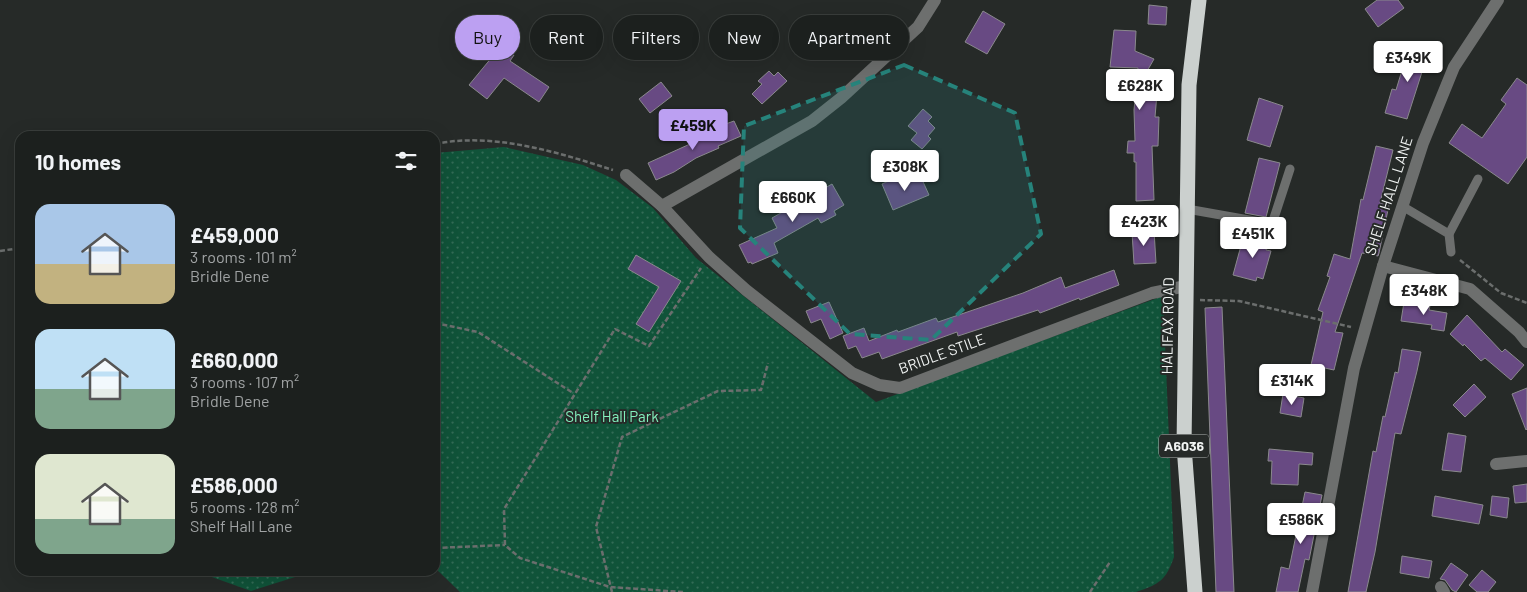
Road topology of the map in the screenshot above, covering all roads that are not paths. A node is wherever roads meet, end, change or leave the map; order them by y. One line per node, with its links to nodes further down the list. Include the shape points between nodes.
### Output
1 (935, 0): 7 (street, via 918,28 812,121)
2 (1200, 0): 9 (highway, HALIFAX ROAD / A6036, via 1188,85)
3 (1498, 0): 8 (street, SHELF HALL LANE, via 1454,67)
4 (1290, 169): 9 (lane, via 1272,224)
5 (626, 175): 7 (street, BRIDLE STILE)
6 (1478, 179): 10 (lane)
7 (662, 206): 13 (street, BRIDLE STILE, via 709,257 746,290 852,373 879,385 900,388 1152,294)
8 (1402, 206): 10 (lane); 12 (street, SHELF HALL LANE)
9 (1187, 209): 13 (highway, HALIFAX ROAD / A6036)
10 (1449, 234): 11 (lane)
11 (1451, 252)
12 (1383, 266): 14 (street, via 1470,289); 18 (street, SHELF HALL LANE, via 1354,368)
13 (1186, 293): 17 (highway, HALIFAX ROAD / A6036, via 1184,446)
14 (1527, 342)
15 (1527, 461): 16 (street)
16 (1496, 464)
17 (1195, 592)
18 (1312, 592)

